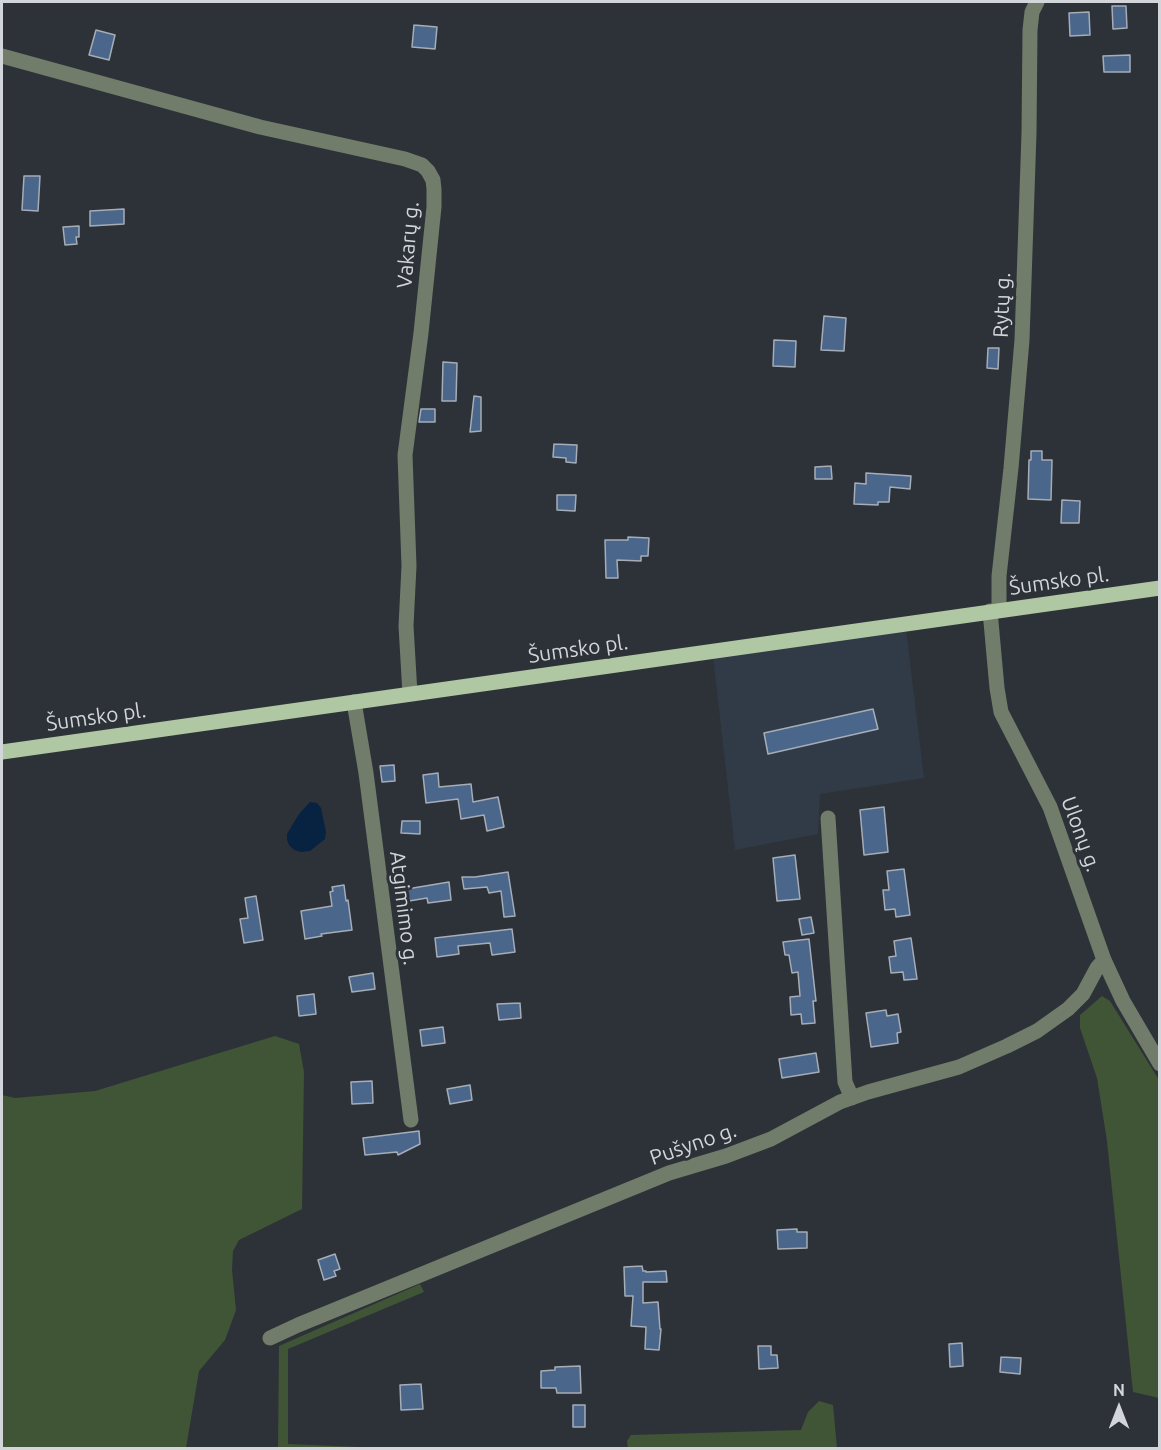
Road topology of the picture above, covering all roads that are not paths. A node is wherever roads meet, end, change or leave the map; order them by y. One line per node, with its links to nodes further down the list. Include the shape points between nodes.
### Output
1 (1037, 2): 4 (street, Rytų g., via 1030,30 1022,340)
2 (2, 56): 5 (street, Vakarų g., via 260,127 405,159 428,171 433,180 434,207 405,455)
3 (1160, 588): 4 (main road, Šumsko pl.)
4 (995, 611): 5 (main road, Šumsko pl.); 9 (street, Ulonų g., via 1001,712 1050,807)
5 (410, 694): 6 (main road, Šumsko pl.)
6 (354, 702): 7 (main road, Šumsko pl.); 12 (street, Atgimimo g.)
7 (2, 752)
8 (828, 818): 11 (street, via 845,1082)
9 (1104, 960): 10 (street, Ulonų g.); 11 (street, Pušyno g., via 1083,994 1037,1031 959,1066)
10 (1160, 1064)
11 (852, 1098): 13 (street, Pušyno g., via 771,1139 669,1173)
12 (411, 1120)
13 (270, 1338)

